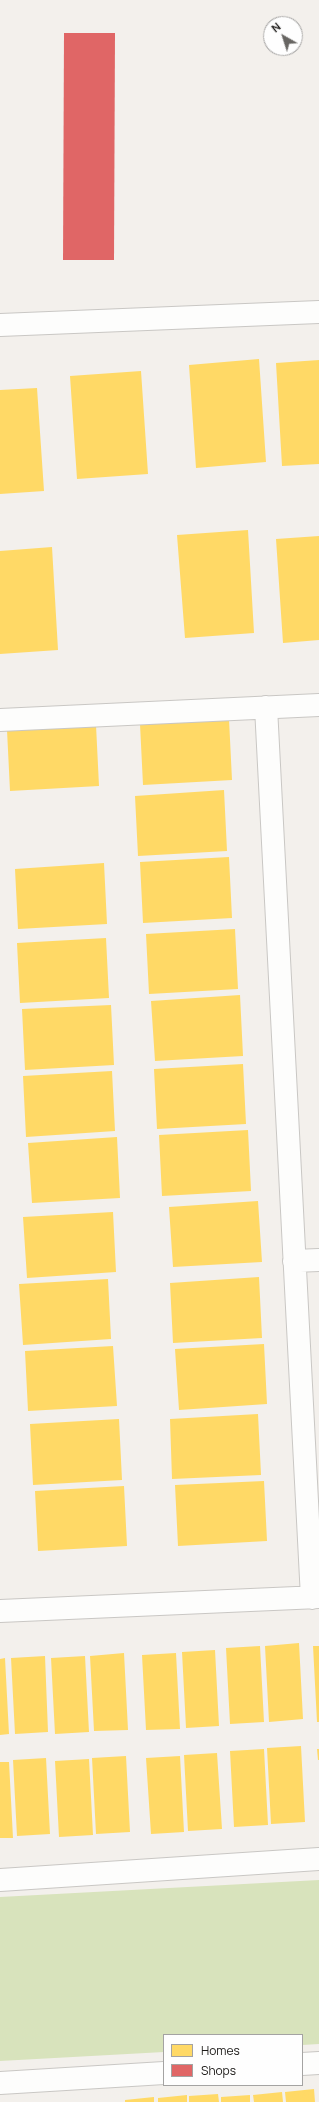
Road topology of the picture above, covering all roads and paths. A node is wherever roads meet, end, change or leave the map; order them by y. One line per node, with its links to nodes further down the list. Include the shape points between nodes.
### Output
1 (319, 312): 2 (street)
2 (0, 325)
3 (319, 705): 4 (street)
4 (266, 707): 5 (street); 7 (street)
5 (0, 720)
6 (319, 1260): 7 (street)
7 (294, 1261): 8 (street)
8 (315, 1598): 9 (street)
9 (0, 1611)
10 (319, 1859): 11 (street)
11 (0, 1880)
12 (319, 2063): 13 (street)
13 (303, 2064)
14 (163, 2073): 15 (street)
15 (0, 2083)

